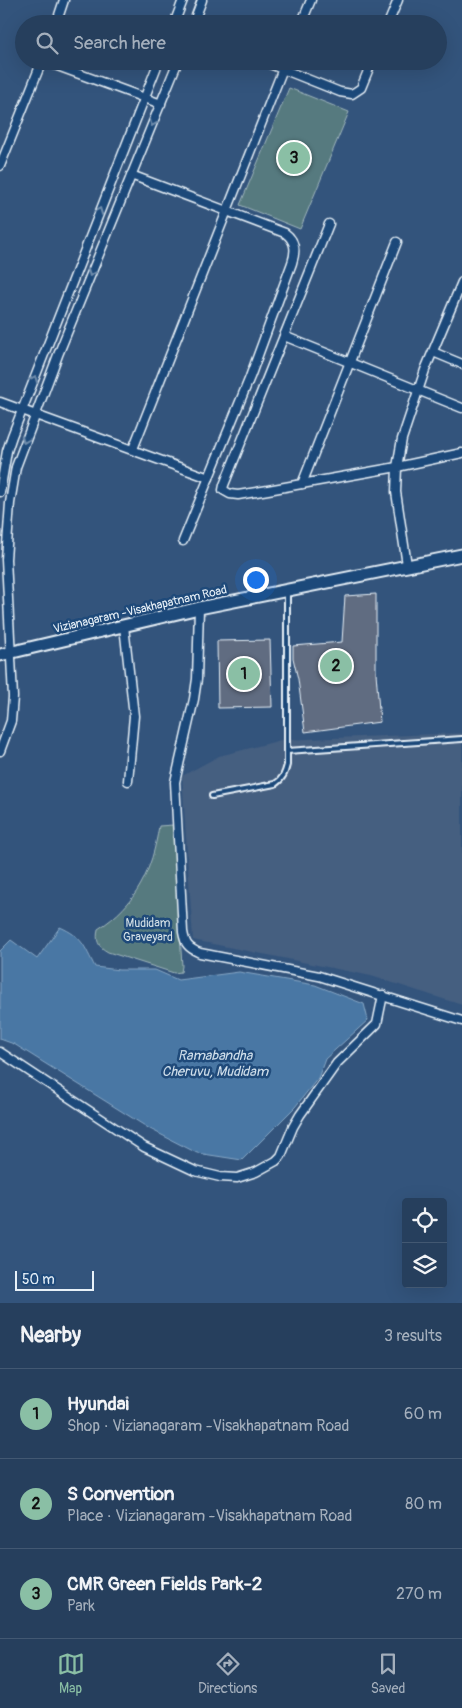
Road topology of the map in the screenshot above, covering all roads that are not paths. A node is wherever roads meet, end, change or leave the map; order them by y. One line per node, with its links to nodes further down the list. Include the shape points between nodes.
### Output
1 (64, 0): 6 (street)
2 (183, 0): 7 (street)
3 (202, 0): 8 (street)
4 (311, 0): 9 (street)
5 (398, 0): 10 (street)
6 (59, 15)
7 (177, 15)
8 (196, 15)
9 (305, 15)
10 (392, 15)
11 (39, 70): 19 (street)
12 (68, 70): 17 (street)
13 (155, 70): 17 (street)
14 (174, 70): 18 (street)
15 (283, 70): 16 (street, via 352,94 360,88); 21 (street)
16 (368, 70)
17 (144, 98): 18 (street); 32 (street, one-way to 17)
18 (161, 104): 20 (street, one-way to 20)
19 (0, 166)
20 (131, 175): 21 (street); 33 (street, one-way to 33)
21 (228, 211): 34 (street); 37 (street, via 285,233 293,242 295,254)
22 (329, 224): 25 (street)
23 (397, 242): 27 (street)
24 (462, 282): 26 (street)
25 (284, 336): 27 (street); 38 (street, via 223,490 238,494)
26 (433, 352): 28 (street); 29 (street)
27 (349, 362): 29 (street); 38 (street)
28 (462, 364)
29 (418, 391): 31 (street); 36 (street, via 402,439)
30 (0, 402): 32 (street)
31 (462, 408)
32 (22, 410): 33 (street); 39 (street, via 7,451)
33 (35, 414): 34 (street); 46 (street, one-way to 46, via 16,467 10,503)
34 (133, 449): 37 (street)
35 (462, 452): 36 (street)
36 (397, 467): 38 (street); 42 (street, via 396,492)
37 (209, 478): 40 (street)
38 (302, 484)
39 (0, 492)
40 (183, 541)
41 (462, 555): 42 (main road, Vizianagaram -Visakhapatnam Road)
42 (407, 565): 43 (main road, Vizianagaram -Visakhapatnam Road)
43 (287, 590): 44 (main road, Vizianagaram -Visakhapatnam Road); 49 (lane)
44 (199, 608): 45 (main road, Vizianagaram -Visakhapatnam Road); 52 (street, via 197,679 175,782 185,942 200,953 319,976)
45 (124, 626): 46 (main road, Vizianagaram -Visakhapatnam Road); 50 (street, via 134,716)
46 (5, 654): 48 (street, via 13,697 11,721)
47 (462, 739): 49 (lane)
48 (0, 751)
49 (287, 751): 51 (lane, via 285,772 280,781)
50 (128, 781)
51 (212, 796)
52 (383, 995): 53 (street); 54 (street, via 377,1024 333,1069 292,1127 281,1156 256,1172 237,1178 195,1171 144,1147)
53 (462, 1021)
54 (0, 1052)

